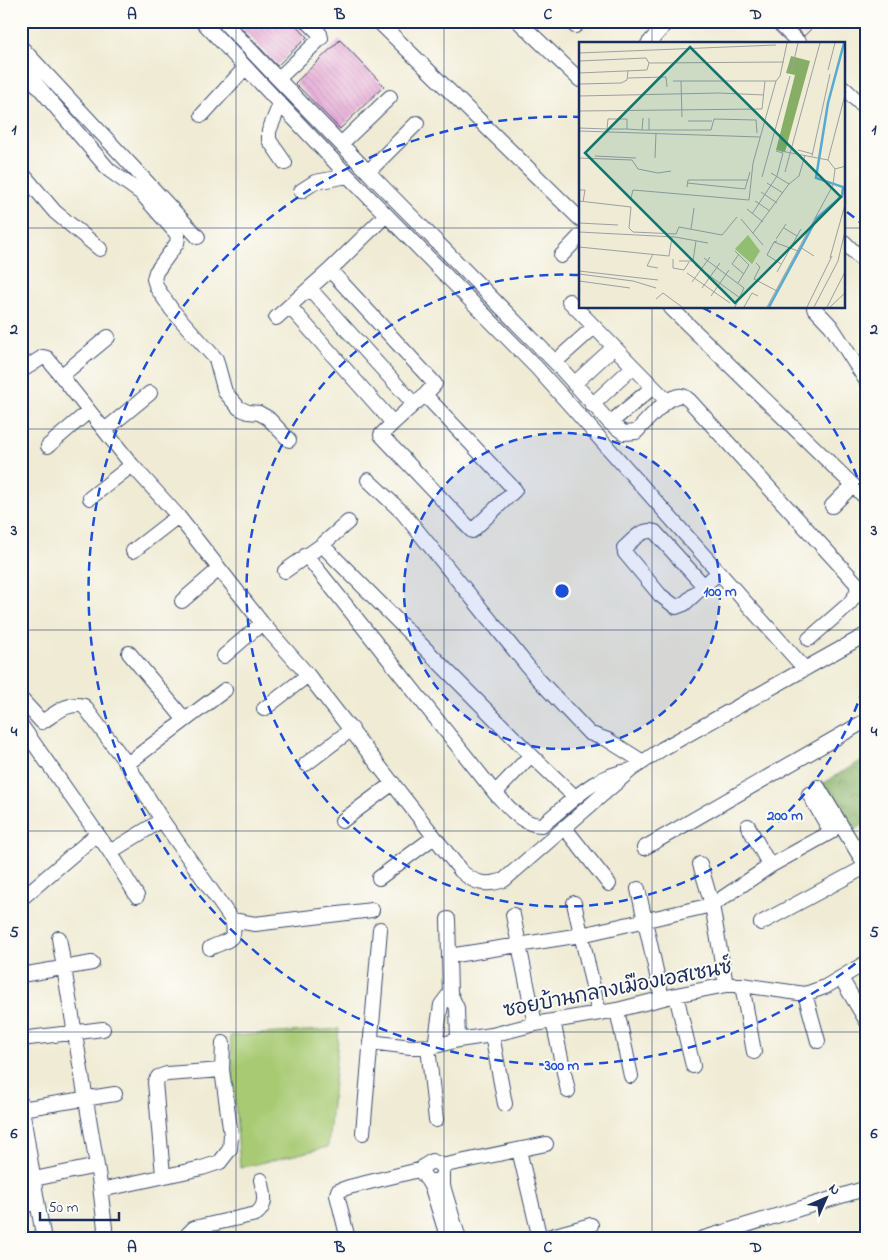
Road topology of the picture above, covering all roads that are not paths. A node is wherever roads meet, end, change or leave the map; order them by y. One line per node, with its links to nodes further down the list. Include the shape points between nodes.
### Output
1 (202, 21): 12 (street)
2 (223, 21): 13 (street)
3 (307, 21): 13 (street, via 321,38)
4 (378, 21): 28 (street)
5 (518, 21): 14 (street)
6 (662, 21): 8 (street, via 662,28)
7 (777, 21): 9 (street)
8 (650, 42)
9 (798, 42)
10 (21, 47): 29 (street)
11 (21, 66): 61 (street, via 109,170 141,193 176,233 177,243 155,275 156,288 216,359 225,392 239,408 268,418)
12 (245, 68): 17 (street); 19 (street)
13 (278, 79): 21 (street)
14 (579, 79)
15 (846, 90): 18 (street)
16 (390, 97): 21 (street)
17 (280, 104): 22 (street, via 269,131 269,140); 25 (street)
18 (867, 110)
19 (202, 114)
20 (417, 123): 24 (street)
21 (341, 144): 24 (street)
22 (285, 163)
23 (21, 172): 32 (street, via 55,212)
24 (368, 172): 45 (street)
25 (348, 176): 26 (street, via 315,182); 27 (street)
26 (301, 191)
27 (386, 215): 35 (street); 76 (street, via 537,368)
28 (579, 218)
29 (198, 237)
30 (579, 237): 33 (street)
31 (846, 244): 34 (street)
32 (100, 249)
33 (561, 256)
34 (867, 264)
35 (330, 270): 36 (street); 53 (street, via 435,384)
36 (310, 288): 38 (street); 55 (street)
37 (569, 301): 42 (street)
38 (290, 307): 41 (street); 58 (street)
39 (672, 309): 65 (street)
40 (815, 309): 49 (street, via 831,326)
41 (276, 318)
42 (594, 327): 44 (street); 45 (street)
43 (108, 337): 48 (street)
44 (614, 346): 46 (street); 50 (street)
45 (555, 362): 50 (street)
46 (634, 367): 51 (street); 56 (street)
47 (21, 371): 48 (street, via 43,357)
48 (61, 376): 57 (street)
49 (867, 382)
50 (574, 384): 56 (street)
51 (652, 387): 54 (street); 59 (street)
52 (150, 393): 60 (street)
53 (425, 395): 55 (street); 58 (street, via 515,490 472,531 381,435)
54 (666, 401): 59 (street, via 636,432 624,433); 81 (street, via 675,396 689,400 856,583 858,592 849,604)
55 (414, 404): 58 (street)
56 (592, 405): 59 (street)
57 (89, 411): 60 (street); 62 (street)
58 (393, 423)
59 (610, 423)
60 (105, 430): 63 (street)
61 (289, 440)
62 (48, 446)
63 (132, 465): 66 (street); 69 (street)
64 (368, 480): 95 (street, via 403,513 538,679 589,733 608,740)
65 (852, 485): 67 (street); 68 (street)
66 (90, 498)
67 (867, 499)
68 (832, 506)
69 (178, 516): 72 (street); 74 (street)
70 (348, 522): 71 (street)
71 (322, 545): 73 (street); 94 (street)
72 (133, 551)
73 (306, 555): 75 (street); 100 (street)
74 (219, 569): 78 (street); 79 (street)
75 (285, 571)
76 (718, 573): 77 (street); 84 (street)
77 (704, 586): 77 (street, via 680,607 673,605 657,591 624,548 644,531 655,532)
78 (182, 601)
79 (262, 623): 83 (street); 85 (street)
80 (867, 634): 84 (street)
81 (809, 639)
82 (129, 652): 89 (street)
83 (224, 656)
84 (805, 669): 95 (street)
85 (308, 675): 88 (street); 93 (street)
86 (225, 690): 89 (street)
87 (21, 699): 91 (street)
88 (264, 709)
89 (185, 720): 96 (street)
90 (867, 720): 108 (street)
91 (42, 722): 92 (street); 96 (street, via 68,706 84,706)
92 (25, 729): 106 (street)
93 (352, 729): 97 (street); 99 (street)
94 (531, 755): 100 (street); 101 (street)
95 (643, 762): 98 (street)
96 (127, 764): 102 (street)
97 (306, 764)
98 (631, 770): 101 (street, via 600,779); 105 (street)
99 (393, 783): 103 (street); 107 (street)
100 (495, 793): 101 (street, via 523,821 534,825 542,825)
101 (575, 797)
102 (162, 820): 109 (street); 123 (street)
103 (342, 821)
104 (748, 826): 111 (street)
105 (564, 827): 107 (street, via 504,880 491,884 470,879); 114 (street)
106 (97, 834): 109 (street); 117 (street)
107 (434, 837): 113 (street)
108 (644, 848)
109 (110, 852): 116 (street)
110 (700, 864): 119 (street)
111 (770, 866): 112 (street, via 832,832 814,791); 119 (street)
112 (866, 866): 125 (street)
113 (379, 878)
114 (609, 884)
115 (638, 889): 124 (street)
116 (137, 896)
117 (21, 899)
118 (574, 903): 127 (street)
119 (712, 905): 124 (street); 137 (street)
120 (372, 910): 123 (street, via 255,924)
121 (514, 915): 129 (street)
122 (448, 918): 131 (street)
123 (232, 920): 130 (street, via 232,936 227,942)
124 (645, 920): 127 (street); 142 (street)
125 (761, 923)
126 (380, 929): 154 (street)
127 (581, 935): 129 (street); 144 (street)
128 (59, 938): 134 (street)
129 (519, 946): 131 (street); 147 (street)
130 (210, 948)
131 (449, 956): 139 (street)
132 (92, 962): 134 (street)
133 (867, 962): 136 (street)
134 (64, 967): 135 (street); 149 (street)
135 (21, 975)
136 (841, 978): 140 (street); 146 (street)
137 (726, 985): 138 (street, ซอยบ้านกลางเมืองเอสเซนซ์); 141 (street, ซอยบ้านกลางเมืองเอสเซนซ์)
138 (742, 985): 140 (street, ซอยบ้านกลางเมืองเอสเซนซ์); 157 (street)
139 (450, 993): 152 (street, via 458,1008); 156 (street, via 441,1005)
140 (806, 994): 153 (street)
141 (676, 995): 142 (street, ซอยบ้านกลางเมืองเอสเซนซ์); 158 (street)
142 (662, 998): 143 (street, ซอยบ้านกลางเมืองเอสเซนซ์)
143 (617, 1010): 144 (street, ซอยบ้านกลางเมืองเอสเซนซ์); 160 (street)
144 (599, 1013): 145 (street, ซอยบ้านกลางเมืองเอสเซนซ์)
145 (553, 1021): 147 (street, ซอยบ้านกลางเมืองเอสเซนซ์); 161 (street)
146 (867, 1022)
147 (535, 1024): 150 (street, ซอยบ้านกลางเมืองเอสเซนซ์)
148 (103, 1029): 149 (street)
149 (76, 1032): 151 (street); 163 (street)
150 (492, 1035): 152 (street, ซอยบ้านกลางเมืองเอสเซนซ์); 164 (street)
151 (21, 1039)
152 (458, 1040): 156 (street, ซอยบ้านกลางเมืองเอสเซนซ์)
153 (818, 1041)
154 (370, 1042): 156 (street, ซอยบ้านกลางเมืองเอสเซนซ์); 167 (street)
155 (223, 1043): 159 (street)
156 (431, 1047): 166 (street)
157 (754, 1052)
158 (693, 1066)
159 (222, 1070): 172 (street, via 230,1148 220,1162); 172 (street, via 167,1074 155,1082)
160 (631, 1076)
161 (568, 1091)
162 (115, 1094): 163 (street)
163 (87, 1098): 165 (street); 170 (street)
164 (505, 1104)
165 (22, 1107): 174 (street)
166 (436, 1120)
167 (363, 1132)
168 (546, 1144): 169 (street)
169 (520, 1150): 171 (street); 187 (street)
170 (97, 1166): 174 (street); 177 (street)
171 (442, 1171): 173 (street, via 438,1181); 173 (street, via 436,1162 429,1162); 186 (street, via 443,1186)
172 (163, 1175): 177 (street)
173 (425, 1175): 184 (street, via 338,1191); 185 (street)
174 (34, 1179): 178 (street)
175 (261, 1180): 183 (street, via 264,1204 256,1214 194,1228)
176 (867, 1188): 188 (street)
177 (101, 1190): 182 (street, via 105,1228)
178 (36, 1203): 179 (street); 181 (street)
179 (21, 1206)
180 (591, 1225): 187 (street)
181 (44, 1239)
182 (102, 1239)
183 (186, 1239)
184 (348, 1239)
185 (448, 1239)
186 (459, 1239)
187 (541, 1239)
188 (701, 1239)

